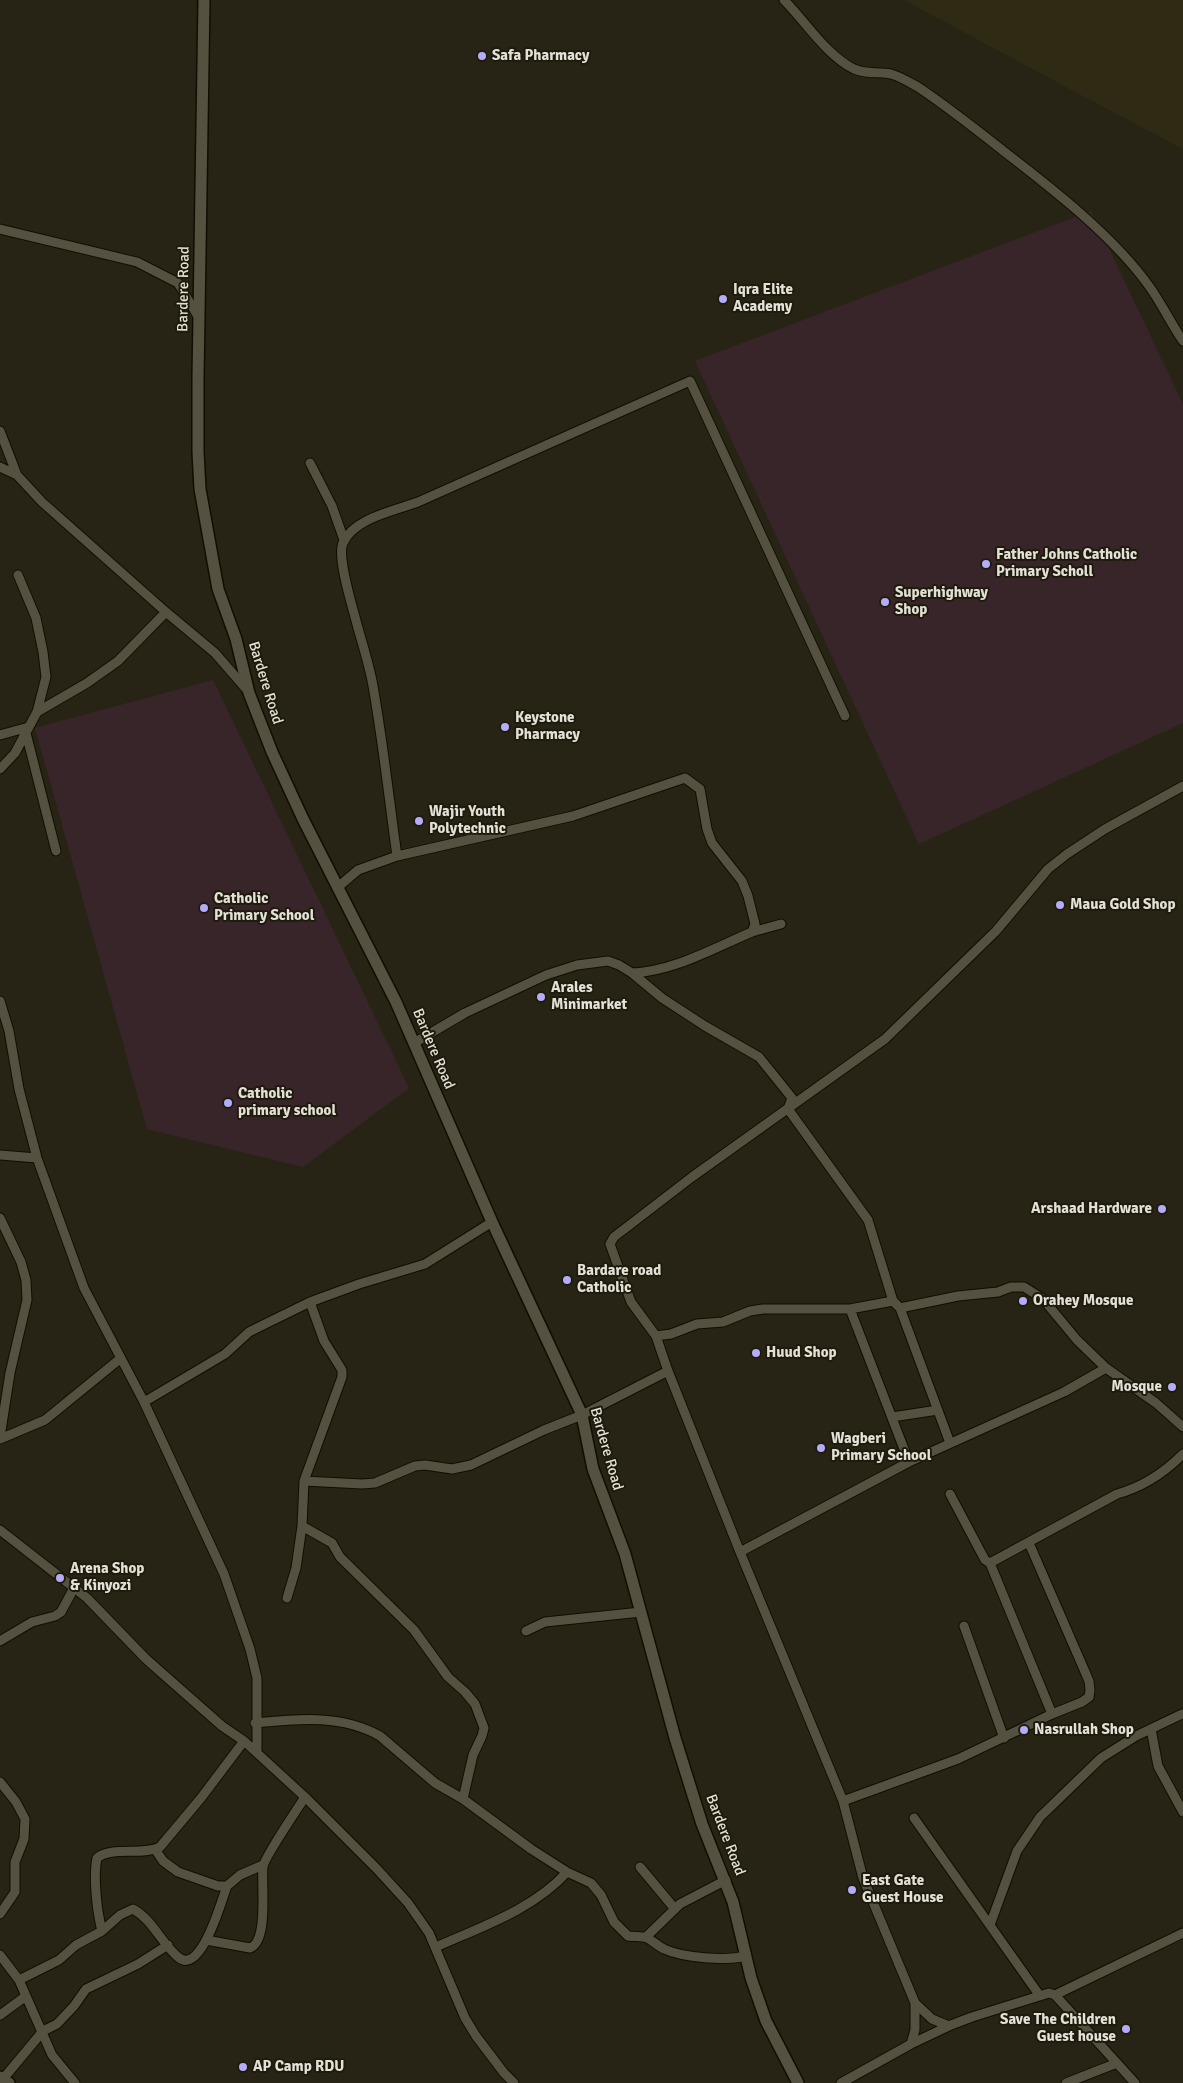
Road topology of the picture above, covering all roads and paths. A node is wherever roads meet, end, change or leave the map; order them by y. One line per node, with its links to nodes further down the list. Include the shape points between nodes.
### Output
1 (204, 0): 4 (street, Bardere Road)
2 (784, 0): 5 (street, via 839,59 868,74 889,74 919,88 1031,172 1103,234 1149,285)
3 (0, 229): 4 (street, via 137,262 178,283)
4 (199, 318): 13 (street, Bardere Road, via 200,490 218,588)
5 (1183, 341)
6 (0, 431): 9 (street)
7 (310, 463): 10 (street, via 332,506)
8 (0, 467): 9 (street)
9 (17, 475): 12 (street, via 42,502)
10 (344, 540): 15 (street, via 356,527 372,519 418,502 690,381); 21 (street, via 341,548 348,594 373,685)
11 (18, 575): 14 (street, via 36,618 44,652 46,677)
12 (166, 612): 13 (street, via 215,653); 14 (street, via 118,662)
13 (250, 693): 22 (street, Bardere Road, via 272,752)
14 (37, 712): 16 (street)
15 (845, 716)
16 (28, 730): 17 (street); 18 (street, via 15,753); 20 (street)
17 (0, 734)
18 (0, 769)
19 (1183, 786): 29 (street, via 1105,829 1054,864 996,931 884,1039)
20 (56, 851)
21 (397, 856): 22 (street, via 358,870); 24 (street, via 573,816 685,778 700,789 712,843 742,881 755,924)
22 (337, 888): 28 (street, Bardere Road, via 372,952)
23 (781, 924): 24 (street)
24 (752, 932): 25 (street, via 686,960 648,972)
25 (632, 973): 28 (street, via 608,961 577,965 546,975 465,1013); 29 (street, via 662,998 759,1057 792,1098)
26 (0, 1001): 27 (street)
27 (4, 1032): 31 (street)
28 (414, 1043): 33 (street, Bardere Road)
29 (788, 1109): 34 (street, via 868,1220); 38 (street, via 614,1237 610,1244 631,1302)
30 (0, 1154): 31 (street)
31 (38, 1158): 39 (street, via 84,1288)
32 (0, 1218): 47 (street, via 21,1262 27,1300 10,1373)
33 (492, 1222): 35 (street, via 425,1264); 44 (street, Bardere Road)
34 (893, 1301): 36 (street); 37 (street)
35 (310, 1302): 42 (street, via 249,1332 225,1354); 51 (street, via 324,1341 342,1370 342,1377)
36 (850, 1308): 38 (street, via 763,1309 723,1322 697,1324); 45 (street)
37 (900, 1308): 40 (street, via 1024,1287 1043,1299 1077,1340); 43 (street)
38 (656, 1336): 41 (street)
39 (121, 1358): 42 (street); 47 (street, via 45,1420)
40 (1106, 1368): 46 (street, via 1156,1403); 48 (street, via 1064,1392)
41 (668, 1372): 44 (street); 56 (street)
42 (144, 1402): 66 (street, via 224,1574 255,1668)
43 (938, 1410): 45 (street); 48 (street)
44 (582, 1415): 51 (street, via 460,1468 425,1464 375,1483); 60 (street, Bardere Road, via 593,1469 625,1554)
45 (892, 1417): 50 (street)
46 (1183, 1427)
47 (0, 1438)
48 (950, 1443): 50 (street)
49 (1183, 1454): 55 (street, via 1159,1476 1117,1494)
50 (909, 1462): 56 (street)
51 (304, 1481): 53 (street)
52 (950, 1494): 57 (street, via 985,1560)
53 (302, 1526): 59 (street); 73 (street, via 332,1543 340,1558 414,1630 448,1677 475,1704 484,1728 473,1755)
54 (0, 1530): 58 (street)
55 (1029, 1543): 57 (street); 64 (street, via 1085,1670 1090,1690 1082,1702)
56 (740, 1552): 74 (street)
57 (990, 1563): 64 (street)
58 (74, 1588): 63 (street, via 61,1612 32,1622); 69 (street, via 146,1659 222,1726)
59 (288, 1598)
60 (642, 1612): 62 (street, via 545,1622); 81 (street, Bardere Road, via 675,1738 705,1832)
61 (964, 1626): 68 (street)
62 (526, 1631)
63 (0, 1641)
64 (1052, 1714): 68 (street)
65 (1182, 1714): 67 (street)
66 (256, 1723): 70 (street); 73 (street, via 291,1719 334,1720 362,1727 380,1736 435,1783)
67 (1151, 1728): 75 (street, via 1158,1766); 85 (street, via 1101,1758 1040,1817 1017,1850)
68 (1004, 1738): 74 (street, via 958,1759)
69 (244, 1741): 70 (street); 77 (street, via 163,1845)
70 (257, 1753): 72 (street)
71 (0, 1782): 84 (street, via 16,1802 24,1819 24,1839 15,1862 15,1892)
72 (305, 1797): 78 (street); 91 (street, via 393,1886)
73 (463, 1799): 80 (street)
74 (843, 1802): 98 (street, via 863,1878)
75 (1183, 1812)
76 (914, 1818): 85 (street)
77 (155, 1849): 82 (street, via 163,1861 178,1872); 86 (street, via 107,1853 98,1858 96,1870)
78 (263, 1865): 82 (street, via 240,1875); 89 (street, via 263,1909 255,1945 250,1948)
79 (640, 1867): 83 (street)
80 (567, 1872): 88 (street, via 596,1888 621,1931 628,1936); 91 (street, via 552,1888 524,1906)
81 (726, 1880): 83 (street); 93 (street, Bardere Road)
82 (227, 1886): 89 (street)
83 (675, 1909): 88 (street)
84 (0, 1914)
85 (990, 1925): 97 (street)
86 (102, 1931): 90 (street, via 120,1915 133,1909); 94 (street, via 76,1945 59,1960)
87 (1183, 1933): 95 (street)
88 (646, 1937): 93 (street, via 665,1949 682,1954 707,1958)
89 (206, 1940): 90 (street, via 197,1956 186,1960 178,1957)
90 (168, 1945): 101 (street, via 138,1964 86,1989 57,2024)
91 (436, 1947): 106 (street, via 465,2018)
92 (0, 1955): 94 (street)
93 (746, 1956): 107 (street, Bardere Road, via 766,2022)
94 (19, 1980): 96 (street)
95 (1055, 1995): 97 (street); 103 (street)
96 (26, 1996): 99 (street); 101 (street)
97 (1040, 1996): 100 (street)
98 (915, 2004): 100 (street, via 932,2019); 102 (street, via 915,2030)
99 (0, 2014)
100 (949, 2026): 102 (street)
101 (43, 2031): 104 (street); 105 (street, via 52,2055)
102 (911, 2044): 108 (street)
103 (1116, 2063): 109 (street); 110 (street)
104 (4, 2080)
105 (75, 2083)
106 (514, 2083)
107 (798, 2083)
108 (841, 2083)
109 (1066, 2083)
110 (1136, 2083)

